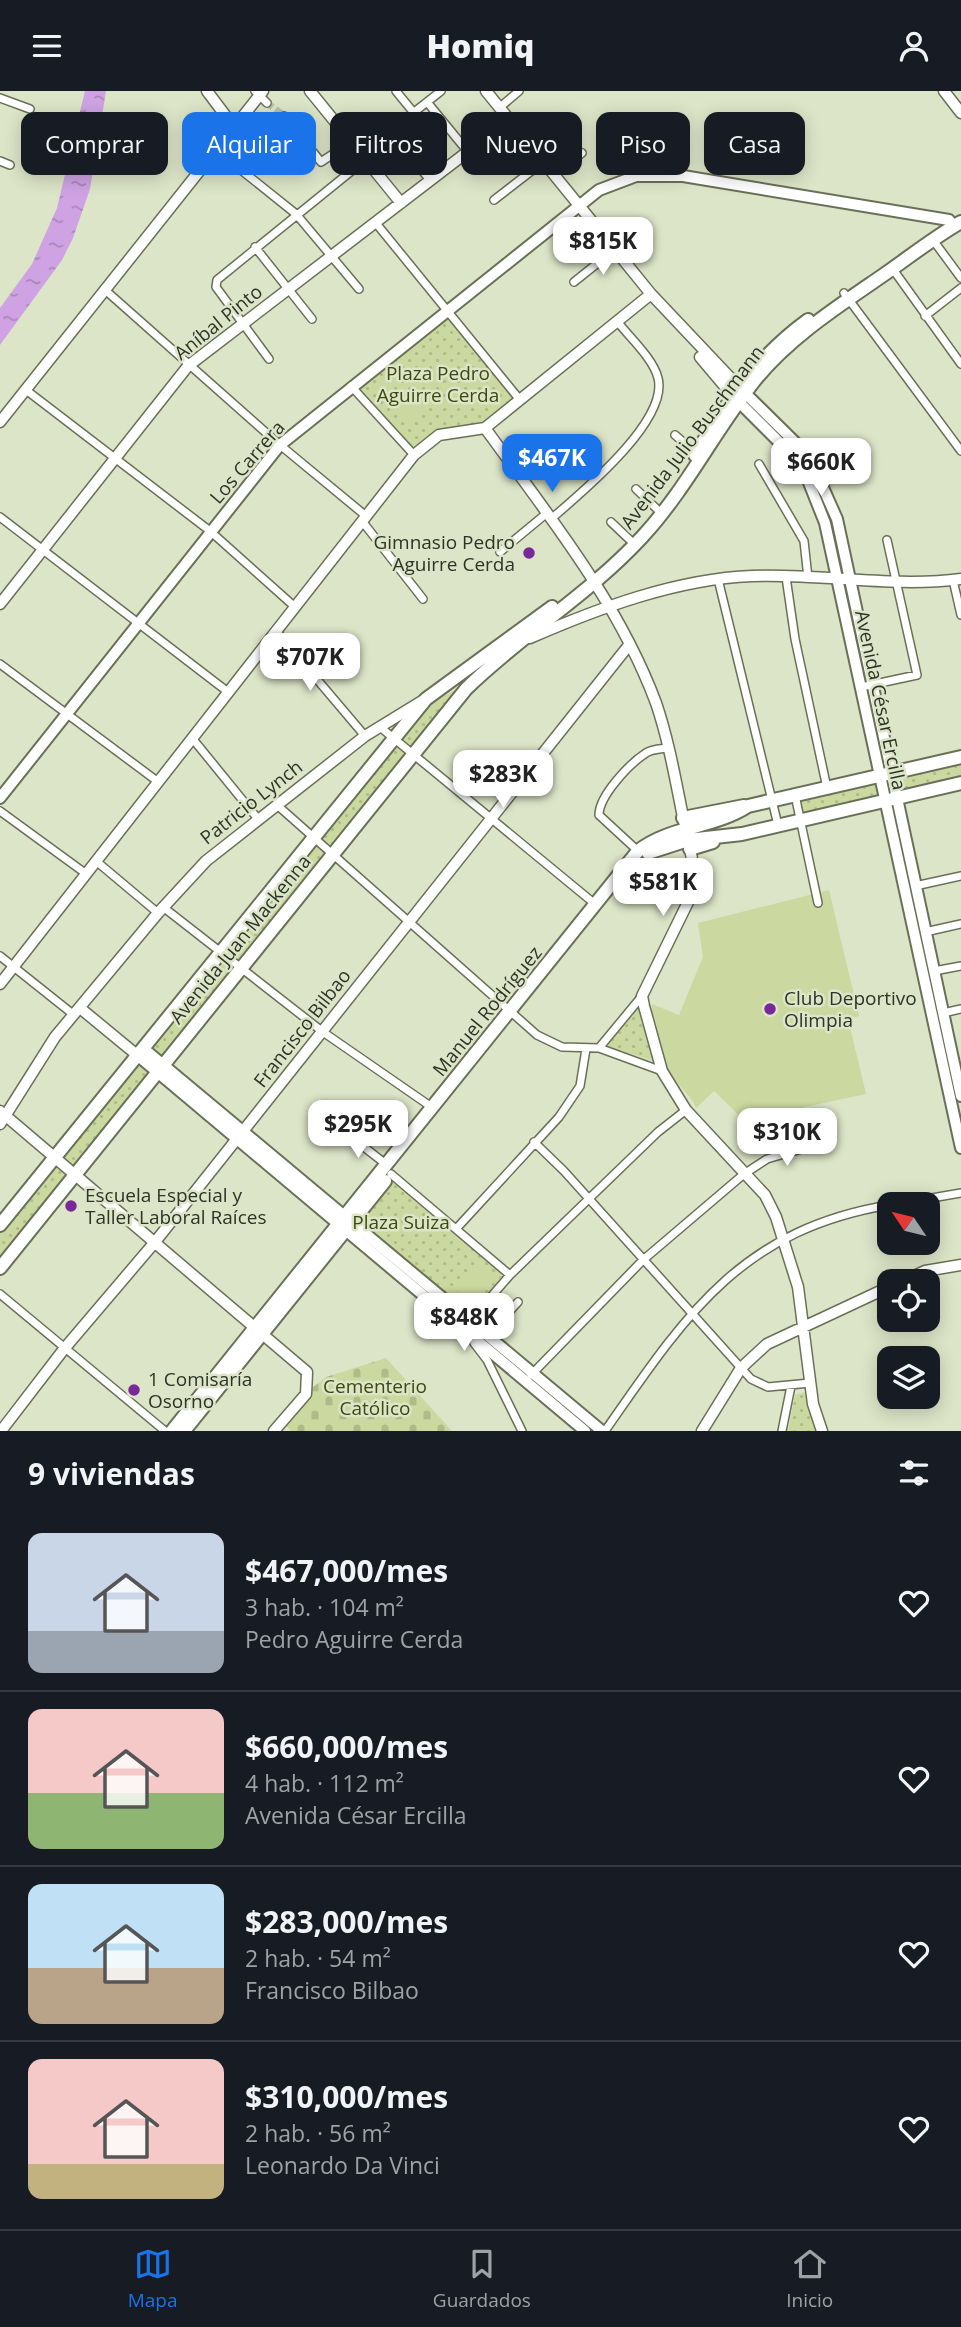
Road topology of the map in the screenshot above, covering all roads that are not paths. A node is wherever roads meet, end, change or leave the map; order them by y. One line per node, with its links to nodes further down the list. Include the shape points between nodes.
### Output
1 (207, 91): 13 (street)
2 (310, 91): 19 (street)
3 (396, 91): 15 (street)
4 (441, 91): 10 (street)
5 (486, 91): 11 (street, Avenida César Ercilla)
6 (519, 91): 11 (street)
7 (944, 91): 18 (street)
8 (261, 95): 14 (street)
9 (0, 98): 12 (street)
10 (427, 102): 16 (street); 20 (street)
11 (499, 108): 17 (street, Avenida César Ercilla)
12 (30, 109)
13 (223, 112)
14 (247, 112)
15 (413, 112)
16 (415, 112)
17 (502, 112)
18 (961, 113)
19 (330, 116)
20 (461, 143)
21 (316, 156): 22 (street, via 321,162)
22 (330, 156)
23 (461, 157): 33 (street, Aníbal Pinto)
24 (0, 161): 25 (street)
25 (10, 165)
26 (194, 175): 48 (street)
27 (247, 175): 37 (street)
28 (342, 175): 37 (street)
29 (378, 175): 35 (street)
30 (426, 175): 33 (street)
31 (526, 175): 34 (street)
32 (554, 176): 36 (street, Avenida César Ercilla)
33 (430, 180): 35 (street, Aníbal Pinto)
34 (494, 200)
35 (401, 203): 39 (street, Aníbal Pinto)
36 (577, 205): 38 (main road, Los Carrera, via 599,190 636,176 683,176); 42 (street, Avenida César Ercilla); 53 (main road, Los Carrera)
37 (296, 214): 41 (street); 43 (street)
38 (956, 221): 40 (main road, Avenida Julio Buschmann); 52 (main road, Avenida Julio Buschmann)
39 (375, 222): 43 (street, Aníbal Pinto); 53 (street)
40 (933, 240): 44 (main road, Avenida Julio Buschmann); 45 (street)
41 (255, 247): 49 (street); 57 (street, via 217,280 216,287)
42 (614, 250): 46 (street); 51 (street, Avenida César Ercilla)
43 (332, 255): 49 (street, Aníbal Pinto); 50 (street)
44 (892, 268): 52 (main road, Avenida Julio Buschmann); 54 (street)
45 (961, 278)
46 (574, 282)
47 (961, 288): 54 (street)
48 (104, 289): 62 (street); 64 (street)
49 (288, 289): 55 (street); 57 (street, Aníbal Pinto)
50 (359, 289)
51 (651, 294): 56 (street); 65 (street, Avenida César Ercilla)
52 (846, 297): 65 (main road, Avenida Julio Buschmann, via 775,345); 73 (street)
53 (446, 309): 63 (main road, Los Carrera); 66 (street)
54 (925, 316): 59 (street)
55 (312, 319)
56 (617, 321): 66 (street); 82 (street, via 656,370 660,386 657,403 626,446 590,484)
57 (243, 324): 60 (street); 62 (street, Aníbal Pinto)
58 (961, 349): 59 (street)
59 (954, 355): 61 (street)
60 (269, 359)
61 (961, 364)
62 (188, 366): 72 (street); 76 (street, Aníbal Pinto)
63 (351, 386): 72 (main road, Los Carrera); 75 (street)
64 (26, 390): 67 (street); 76 (street)
65 (738, 394): 68 (main road, Avenida César Ercilla); 70 (main road, Avenida César Ercilla); 74 (main road, Avenida Julio Buschmann); 95 (main road, Avenida Julio Buschmann, via 674,499 639,541)
66 (520, 400): 69 (street)
67 (0, 422)
68 (782, 427): 70 (main road); 78 (main road, Avenida César Ercilla)
69 (485, 428): 75 (street, via 439,435); 82 (street)
70 (771, 432): 78 (main road, Avenida César Ercilla)
71 (675, 435): 74 (street)
72 (280, 445): 85 (street); 87 (main road, Los Carrera)
73 (961, 451)
74 (696, 453): 80 (main road, Avenida Julio Buschmann)
75 (414, 455): 85 (street)
76 (116, 457): 87 (street); 90 (street, Aníbal Pinto)
77 (759, 464): 93 (street, via 804,541)
78 (808, 464): 81 (main road, Avenida César Ercilla); 84 (main road, Avenida César Ercilla)
79 (636, 489): 80 (street)
80 (658, 510): 89 (main road, Avenida Julio Buschmann)
81 (835, 513): 84 (main road); 96 (main road, Avenida César Ercilla)
82 (549, 516): 91 (street); 95 (street)
83 (0, 517): 90 (street)
84 (824, 518): 96 (main road, Avenida César Ercilla)
85 (364, 519): 99 (street); 101 (street)
86 (611, 522): 89 (street)
87 (210, 531): 101 (street); 104 (main road, Los Carrera)
88 (887, 540): 98 (street)
89 (631, 541): 95 (main road, Avenida Julio Buschmann)
90 (42, 550): 100 (street, Aníbal Pinto); 104 (street)
91 (500, 552)
92 (786, 577): 93 (street, Avenida Juan Mackenna); 94 (street, Avenida Juan Mackenna); 123 (street)
93 (808, 578): 96 (street, Avenida Juan Mackenna)
94 (718, 579): 102 (street, Avenida Juan Mackenna); 127 (street)
95 (595, 580): 102 (street); 106 (main road, Avenida Juan Mackenna); 111 (main road, Patricio Lynch)
96 (844, 580): 98 (street, Avenida Juan Mackenna); 109 (main road, Avenida César Ercilla)
97 (957, 580): 98 (street, Avenida Juan Mackenna); 103 (street)
98 (895, 581): 109 (street, via 917,675)
99 (424, 599)
100 (0, 604)
101 (295, 607): 105 (street)
102 (610, 607): 106 (street, Avenida Juan Mackenna); 107 (street)
103 (961, 615)
104 (137, 624): 110 (street); 112 (main road, Los Carrera)
105 (276, 631): 110 (street); 114 (street)
106 (520, 642): 118 (main road, Avenida Juan Mackenna, via 466,689)
107 (629, 645): 117 (street, via 656,703); 130 (street, Francisco Bilbao)
108 (0, 664): 112 (street)
109 (866, 686): 120 (main road, Avenida César Ercilla)
110 (229, 692): 116 (street)
111 (426, 699): 113 (street, Patricio Lynch); 115 (main road, Avenida Juan Mackenna)
112 (67, 714): 121 (street); 125 (main road, Los Carrera)
113 (380, 727): 114 (street, Patricio Lynch); 115 (street)
114 (365, 736): 128 (street, Patricio Lynch)
115 (394, 737): 118 (street); 135 (main road, Avenida Juan Mackenna)
116 (192, 738): 121 (street); 131 (street)
117 (668, 748): 134 (street); 136 (street, via 648,751 599,805 599,815)
118 (414, 754): 130 (street); 137 (main road, Avenida Juan Mackenna)
119 (961, 757): 120 (main road)
120 (885, 774): 123 (main road); 126 (main road, Avenida César Ercilla)
121 (157, 781): 138 (street)
122 (961, 783): 126 (main road)
123 (827, 788): 124 (main road)
124 (794, 795): 127 (main road); 132 (street)
125 (0, 798)
126 (890, 799): 132 (main road); 141 (main road, Avenida César Ercilla); 175 (main road, Avenida César Ercilla)
127 (771, 801): 133 (street); 134 (main road, via 748,806)
128 (277, 805): 131 (street, Patricio Lynch); 135 (street)
129 (0, 811): 139 (street)
130 (491, 818): 143 (street); 145 (street, Francisco Bilbao)
131 (258, 819): 144 (street, Patricio Lynch, via 206,862)
132 (799, 820): 133 (main road); 142 (street)
133 (778, 825): 134 (main road, via 742,834)
134 (687, 834): 136 (main road, Manuel Rodríguez, via 651,842); 155 (street, via 694,884 691,896); 159 (main road, Manuel Rodríguez, via 638,862)
135 (313, 837): 137 (street); 148 (main road, Avenida Juan Mackenna)
136 (638, 851): 143 (main road, Manuel Rodríguez)
137 (333, 854): 145 (street); 152 (main road, Avenida Juan Mackenna)
138 (96, 861): 139 (street); 144 (street)
139 (85, 873): 150 (street)
140 (961, 876): 141 (street)
141 (915, 886): 147 (main road, Avenida César Ercilla)
142 (818, 903)
143 (596, 904): 159 (main road, Manuel Rodríguez)
144 (161, 910): 148 (street); 157 (street, Patricio Lynch)
145 (408, 920): 159 (street); 160 (street, Francisco Bilbao)
146 (961, 924): 147 (street)
147 (925, 932): 153 (main road, Avenida César Ercilla)
148 (219, 952): 152 (street); 163 (main road, Avenida Juan Mackenna)
149 (0, 956): 150 (street)
150 (13, 966): 154 (street); 157 (street)
151 (961, 966): 153 (street)
152 (241, 969): 160 (street); 165 (main road, Avenida Juan Mackenna)
153 (934, 971): 158 (main road, Avenida César Ercilla)
154 (0, 983)
155 (642, 996): 161 (street); 166 (street)
156 (961, 1009): 158 (street)
157 (76, 1011): 163 (street); 170 (street, Patricio Lynch)
158 (943, 1013): 164 (main road, Avenida César Ercilla)
159 (514, 1014): 162 (street, via 548,1042); 168 (main road, Manuel Rodríguez); 177 (main road, Manuel Rodríguez)
160 (323, 1032): 168 (street); 172 (street, Francisco Bilbao)
161 (599, 1048): 162 (street); 166 (street)
162 (586, 1049): 173 (street, via 580,1086)
163 (140, 1051): 165 (main road); 176 (main road, Avenida Juan Mackenna)
164 (957, 1055): 167 (main road, Avenida César Ercilla)
165 (161, 1068): 172 (main road); 179 (main road, Avenida Juan Mackenna)
166 (662, 1071): 169 (street)
167 (961, 1097)
168 (433, 1108): 177 (main road, Manuel Rodríguez)
169 (686, 1110): 178 (street); 182 (street)
170 (2, 1117): 176 (street)
171 (346, 1133): 177 (street)
172 (240, 1135): 184 (main road); 188 (street, Francisco Bilbao)
173 (534, 1142): 182 (street); 186 (street)
174 (822, 1143): 178 (street, via 766,1159)
175 (961, 1148)
176 (56, 1156): 179 (street); 185 (main road, Avenida Juan Mackenna)
177 (389, 1170): 184 (main road, Manuel Rodríguez); 186 (street)
178 (744, 1174): 187 (street, via 765,1195); 189 (street)
179 (75, 1175): 188 (street); 191 (main road, Avenida Juan Mackenna)
180 (961, 1193): 181 (street)
181 (940, 1197)
182 (589, 1199): 189 (street); 193 (street)
183 (877, 1207): 187 (street, via 820,1222)
184 (346, 1223): 198 (main road); 200 (main road, Manuel Rodríguez)
185 (0, 1225)
186 (456, 1229): 193 (street)
187 (785, 1240): 197 (street, via 740,1266); 199 (street)
188 (155, 1243): 200 (street); 202 (street, Francisco Bilbao)
189 (643, 1260): 197 (street); 205 (street)
190 (961, 1265): 192 (street)
191 (0, 1268)
192 (940, 1269)
193 (510, 1275): 198 (street)
194 (877, 1292): 199 (street)
195 (0, 1294): 202 (street)
196 (518, 1302): 201 (street)
197 (691, 1313): 204 (street); 215 (street)
198 (467, 1325): 201 (main road); 203 (main road)
199 (804, 1325): 204 (street, via 767,1344); 206 (street)
200 (259, 1332): 210 (main road, Manuel Rodríguez); 211 (main road, Manuel Rodríguez); 212 (street, via 307,1372 309,1385)
201 (488, 1335): 205 (main road)
202 (64, 1349): 208 (street, Francisco Bilbao); 209 (street)
203 (491, 1358): 205 (main road); 213 (street)
204 (741, 1368): 207 (street, via 760,1385); 216 (street)
205 (529, 1377): 214 (main road); 215 (main road)
206 (810, 1383): 207 (street); 218 (street)
207 (791, 1386): 217 (street)
208 (1, 1431)
209 (165, 1431)
210 (173, 1431)
211 (184, 1431)
212 (274, 1431)
213 (522, 1431)
214 (585, 1431)
215 (603, 1431)
216 (702, 1431)
217 (782, 1431)
218 (822, 1431)

